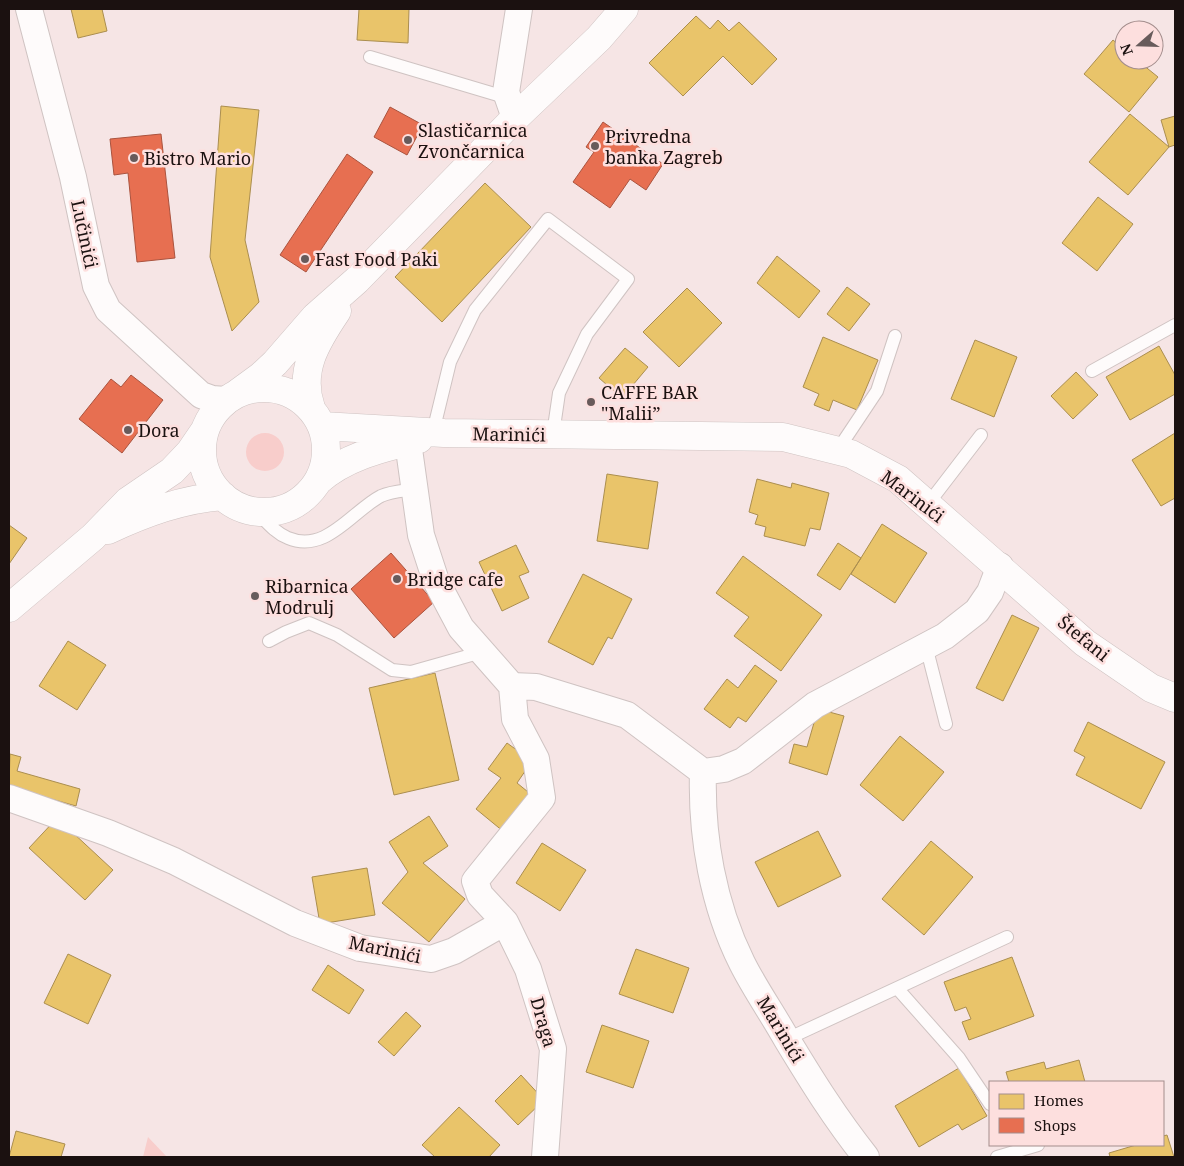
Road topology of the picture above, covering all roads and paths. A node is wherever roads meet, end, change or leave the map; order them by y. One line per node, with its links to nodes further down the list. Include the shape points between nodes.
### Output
1 (29, 9): 10 (street, Lučinići, via 73,177 96,286 108,310 201,394 212,399)
2 (520, 9): 5 (street, via 506,92)
3 (624, 9): 5 (main road, Marinići, via 599,38)
4 (370, 57): 5 (lane)
5 (511, 108): 6 (main road, Marinići)
6 (357, 280): 10 (main road, Marinići, via 315,317 261,376); 11 (main road, Marinići, via 322,334 306,372 306,392)
7 (1175, 325): 9 (lane)
8 (895, 336): 17 (lane, via 877,392)
9 (1092, 371)
10 (231, 398): 11 (main road, via 254,388 275,388 295,396); 12 (main road, Marinići, via 213,414)
11 (316, 417): 13 (main road, Marinići); 18 (main road, Marinići, via 326,444 325,464)
12 (205, 430): 20 (main road, Marinići, via 204,466); 23 (main road, Marinići, via 172,471 128,501)
13 (438, 433): 14 (main road, Marinići); 14 (lane, via 450,362 475,310 548,219 628,279 587,334 560,393); 16 (main road, Marinići)
14 (553, 434): 17 (main road, Marinići, via 783,437)
15 (981, 434): 21 (lane)
16 (408, 442): 18 (main road, Marinići, via 347,461); 19 (street)
17 (837, 450): 21 (main road, Marinići, via 852,454 898,479)
18 (318, 481): 22 (main road, Marinići, via 307,495 292,505 274,511)
19 (415, 490): 22 (lane, via 395,491 381,497 333,533 308,541 290,539); 28 (street, via 421,535 436,581 461,628)
20 (223, 496): 22 (main road, Marinići, via 238,506); 23 (main road, Marinići, via 173,504)
21 (928, 504): 24 (main road, Marinići)
22 (256, 511)
23 (93, 536): 25 (main road, Marinići)
24 (1000, 566): 27 (street, via 990,592 977,611 946,636); 30 (main road, Štefani, via 1086,643 1151,688)
25 (9, 608)
26 (270, 641): 28 (lane, via 310,623 337,634 392,670 411,672)
27 (926, 646): 31 (lane); 32 (street, via 814,705 744,762 724,770)
28 (482, 652): 29 (street)
29 (512, 686): 32 (street, via 536,687 627,715); 34 (street, via 516,719 536,758 542,798 475,881 480,895)
30 (1175, 698)
31 (946, 724)
32 (703, 772): 37 (street, Marinići, via 702,802 709,860 720,905 742,962)
33 (9, 798): 34 (street, Marinići, via 116,836 174,861 295,923 360,948 431,958 454,951)
34 (505, 922): 40 (street, Draga, via 528,969 553,1049)
35 (1007, 937): 36 (lane)
36 (896, 988): 37 (lane); 38 (lane, via 959,1058)
37 (787, 1039): 41 (street, Marinići, via 832,1114)
38 (989, 1103)
39 (1019, 1147): 42 (lane)
40 (545, 1157)
41 (866, 1157)
42 (997, 1157)

